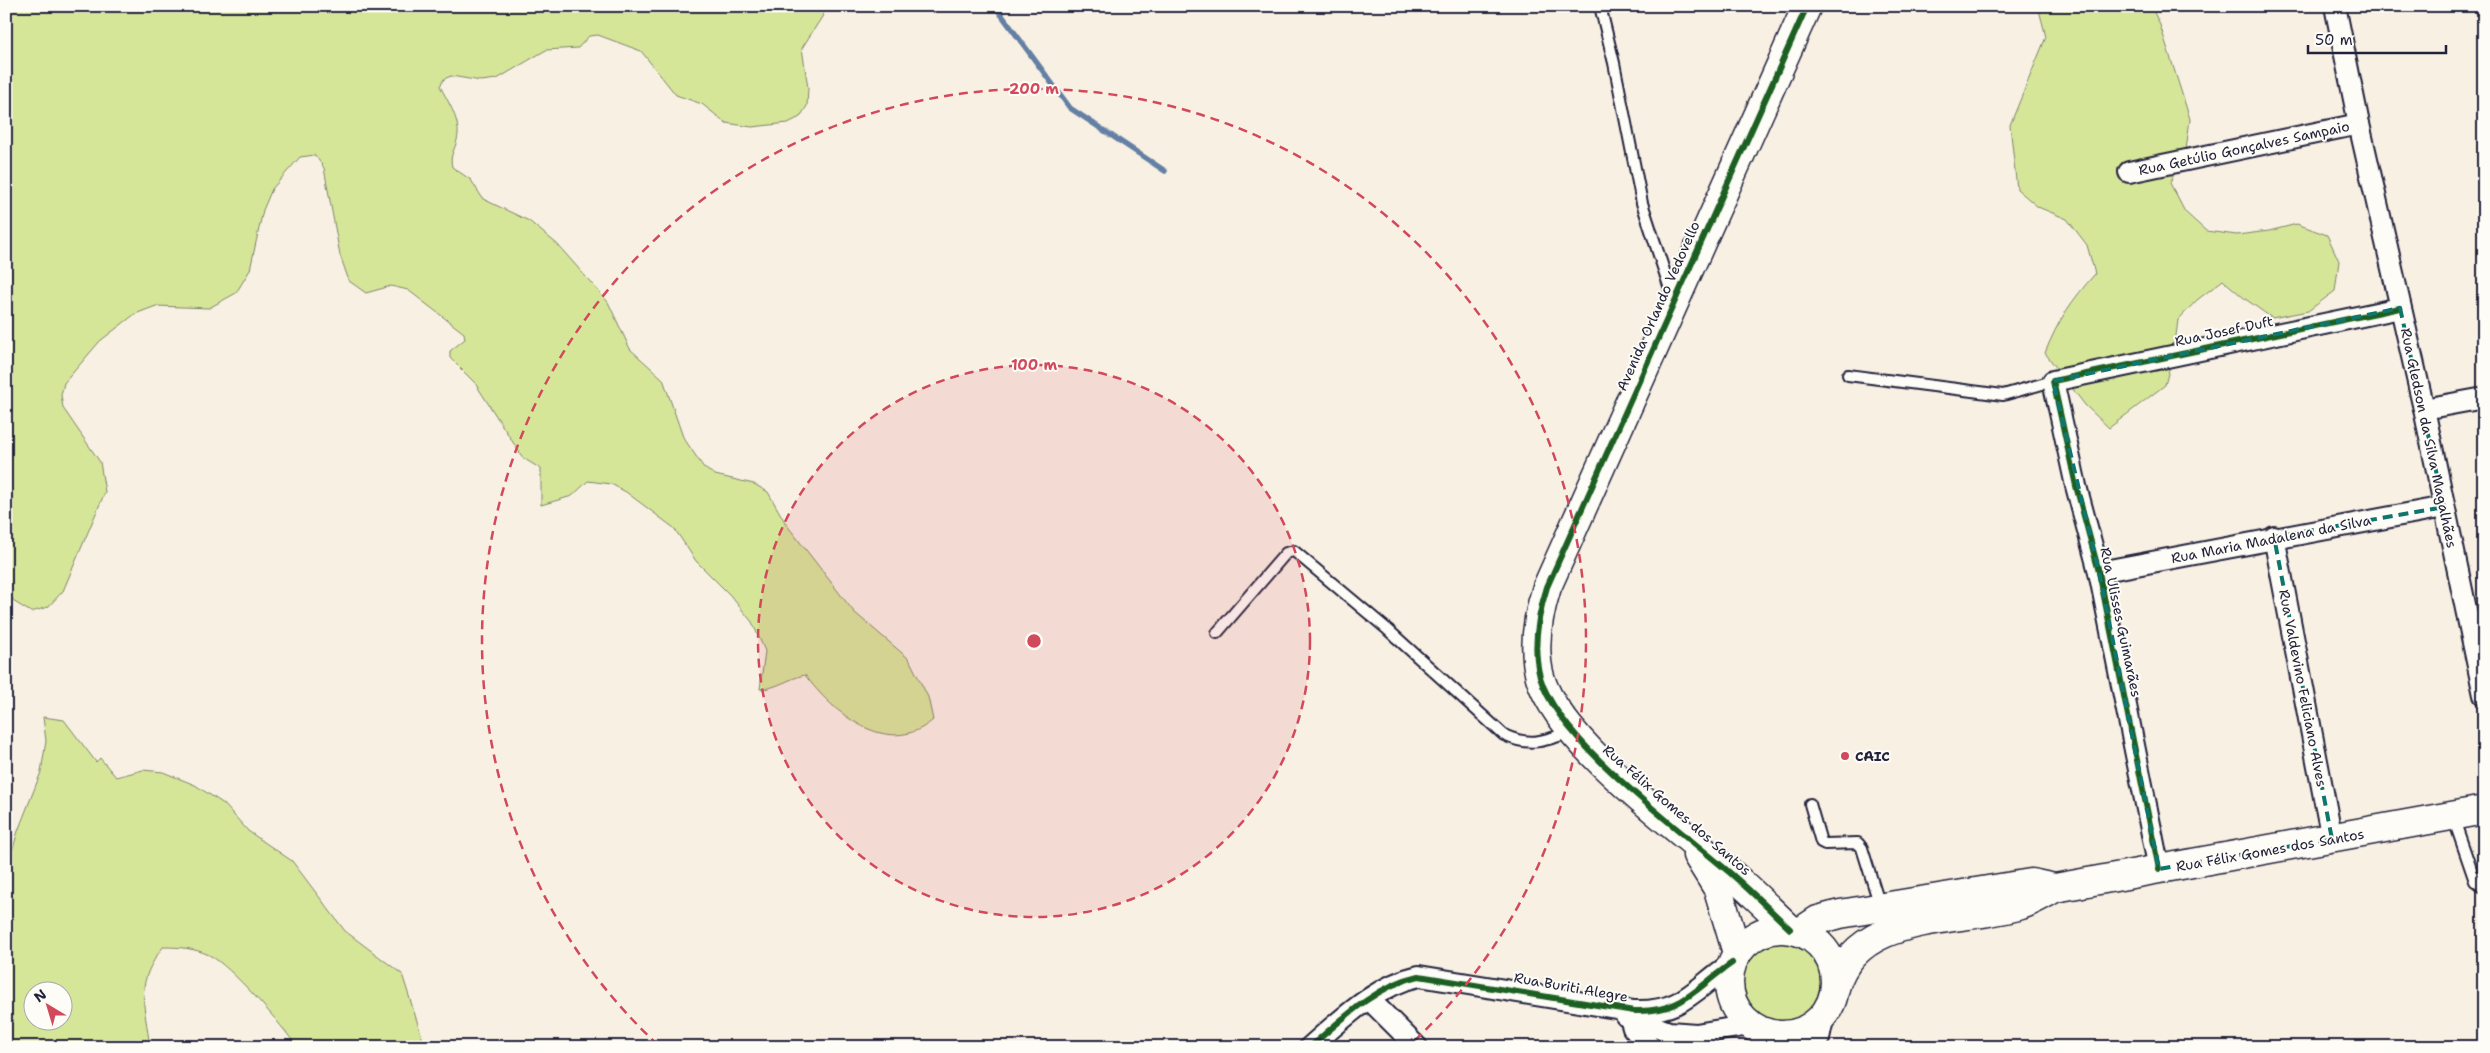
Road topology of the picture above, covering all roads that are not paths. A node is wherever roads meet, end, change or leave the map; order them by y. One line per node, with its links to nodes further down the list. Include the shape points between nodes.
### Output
1 (1600, 6): 6 (lane, via 1642,204)
2 (1807, 6): 6 (street, Avenida Orlando Vedovello)
3 (2335, 6): 4 (street, Rua Gledson da Silva Magalhães)
4 (2359, 124): 5 (street, Rua Getúlio Gonçalves Sampaio); 7 (street, Rua Gledson da Silva Magalhães)
5 (2129, 172)
6 (1674, 301): 15 (street, Avenida Orlando Vedovello, via 1547,587)
7 (2400, 308): 9 (street, Rua Josef Duft); 11 (street, Rua Gledson da Silva Magalhães)
8 (1848, 375): 9 (lane, via 2003,395)
9 (2054, 381): 14 (street, Rua Ulisses Guimarães, via 2076,486)
10 (2484, 398): 11 (street)
11 (2424, 409): 12 (street, Rua Gledson da Silva Magalhães)
12 (2444, 507): 13 (street, Rua Maria Madalena da Silva); 17 (street, Rua Gledson da Silva Magalhães)
13 (2274, 537): 14 (street, Rua Maria Madalena da Silva); 22 (street, Rua Valdevino Feliciano Alves)
14 (2099, 572): 24 (street, Rua Ulisses Guimarães)
15 (1537, 618): 18 (street, Rua Félix Gomes dos Santos, via 1540,676 1546,693)
16 (1217, 633): 18 (lane, via 1286,552 1294,551 1387,629 1504,735 1518,742 1532,743)
17 (2484, 695)
18 (1573, 731): 23 (street, Rua Félix Gomes dos Santos)
19 (1810, 804): 27 (lane, via 1821,842 1852,842 1862,848)
20 (2484, 810): 21 (street, Rua Félix Gomes dos Santos)
21 (2453, 816): 22 (street, Rua Félix Gomes dos Santos); 26 (lane, via 2475,881)
22 (2332, 838): 24 (street, Rua Félix Gomes dos Santos)
23 (1687, 839): 28 (street, Rua Félix Gomes dos Santos); 29 (street, Rua Félix Gomes dos Santos, via 1718,889)
24 (2159, 869): 25 (street, Rua Félix Gomes dos Santos)
25 (2055, 888): 27 (street, Rua Félix Gomes dos Santos, via 2031,883); 30 (street, Rua Félix Gomes dos Santos, via 2022,905 1889,930 1868,942 1847,961)
26 (2484, 888)
27 (1881, 907): 28 (street, Rua Félix Gomes dos Santos, via 1840,914)
28 (1795, 930): 29 (street, via 1775,929 1760,933 1747,942); 30 (street, via 1815,940 1827,954 1834,970)
29 (1734, 958): 32 (street, Rua Buriti Alegre, via 1690,997 1652,1012); 34 (street, via 1729,990 1733,1004)
30 (1835, 988): 33 (street)
31 (1369, 999): 32 (street, Rua Buriti Alegre, via 1393,985 1419,976 1596,1003); 36 (street, Rua Buriti Alegre); 37 (street)
32 (1632, 1014): 34 (street, Rua Buriti Alegre, via 1669,1032 1696,1034); 38 (street, via 1633,1028)
33 (1824, 1014): 35 (street, via 1803,1031); 39 (street)
34 (1750, 1025): 35 (street)
35 (1780, 1041)
36 (1310, 1047)
37 (1417, 1047)
38 (1650, 1047)
39 (1817, 1047)

